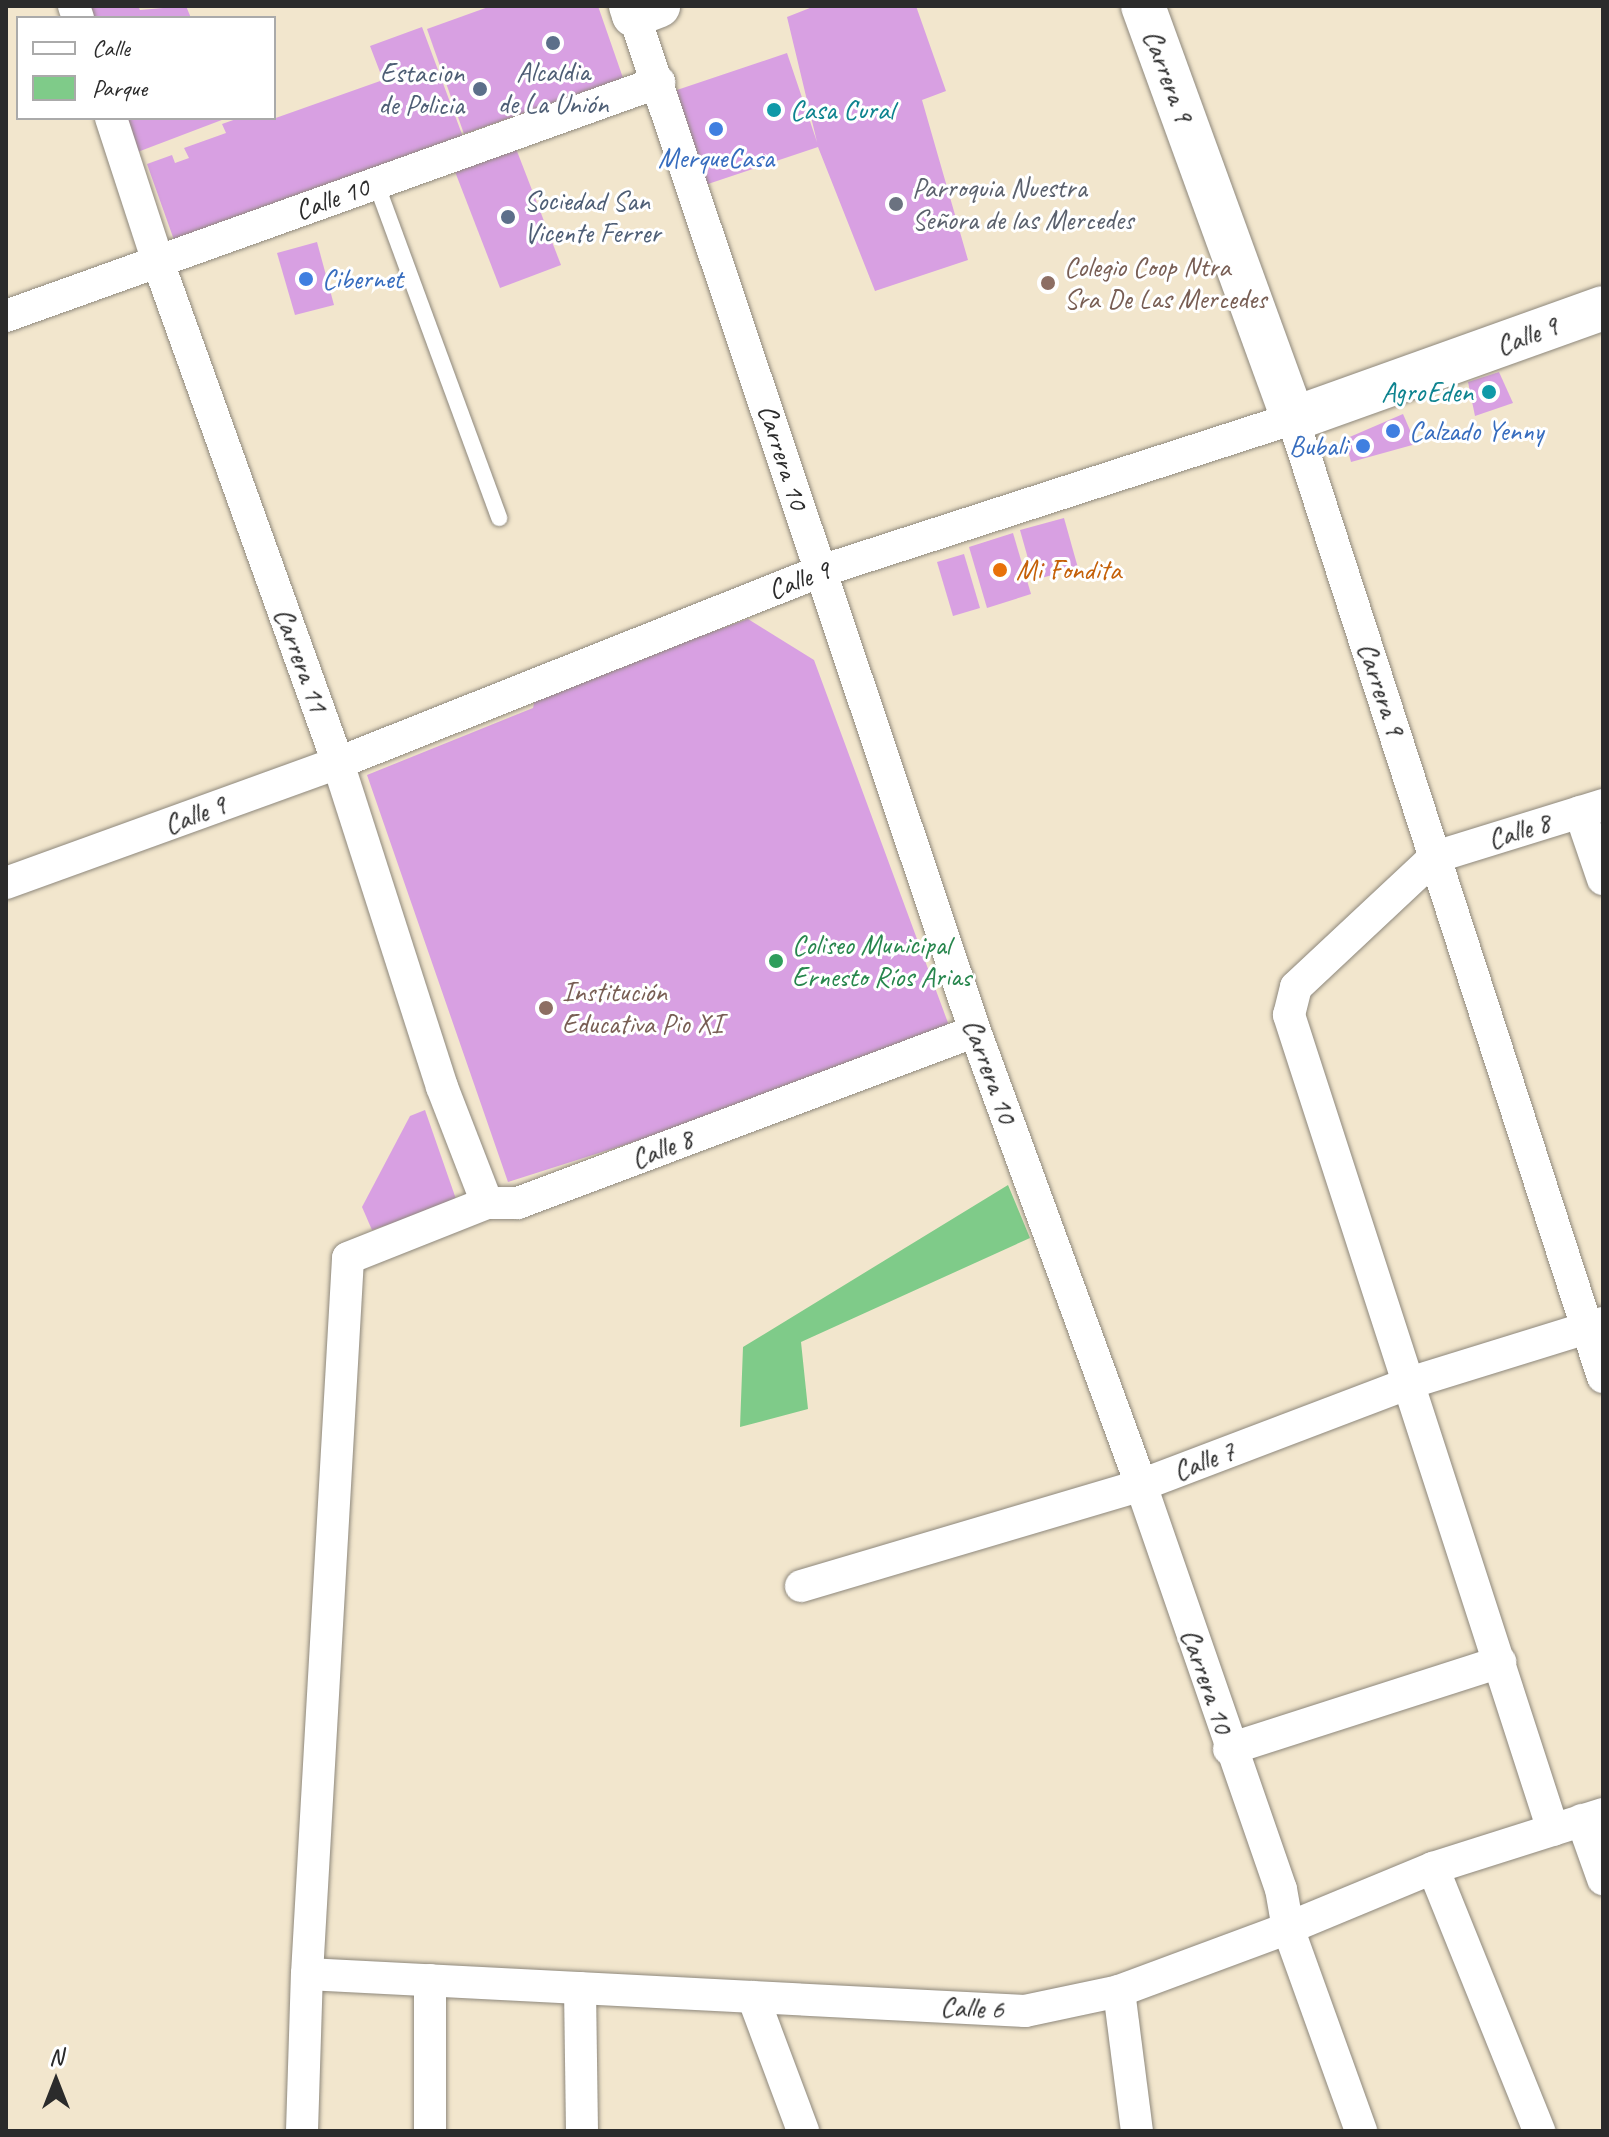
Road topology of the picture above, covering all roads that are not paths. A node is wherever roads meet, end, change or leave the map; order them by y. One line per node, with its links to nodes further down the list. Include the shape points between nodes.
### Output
1 (1143, 6): 9 (main road, Carrera 9)
2 (641, 9): 3 (street, Carrera 10)
3 (659, 82): 5 (street, Calle 10); 11 (street, Carrera 10)
4 (112, 120): 6 (street, Carrera 11)
5 (376, 183): 6 (street, Calle 10); 10 (lane)
6 (158, 262): 8 (street, Calle 10); 12 (street, Carrera 11)
7 (1603, 308): 9 (main road, Calle 9)
8 (6, 316)
9 (1293, 419): 11 (street, Calle 9); 14 (street, Carrera 9)
10 (499, 518)
11 (821, 571): 12 (street, Calle 9); 17 (street, Carrera 10)
12 (338, 763): 16 (street, Calle 9); 18 (street, Carrera 11, via 442,1087)
13 (1592, 809): 14 (street, Calle 8); 15 (street)
14 (1435, 857): 19 (street, Carrera 9); 21 (street, via 1296,987 1289,1015)
15 (1603, 879)
16 (6, 883)
17 (975, 1031): 18 (street, Calle 8, via 518,1203); 22 (street, Carrera 10)
18 (487, 1203): 30 (street, Calle 8, via 348,1258)
19 (1595, 1326): 20 (street, Carrera 9); 21 (street, Calle 7)
20 (1603, 1377)
21 (1409, 1383): 22 (street, Calle 7); 24 (street)
22 (1141, 1485): 23 (street, Calle 7); 25 (street, Carrera 10)
23 (801, 1586)
24 (1500, 1662): 25 (street); 26 (street)
25 (1229, 1749): 29 (street, Carrera 10, via 1281,1889)
26 (1579, 1821): 27 (street, Calle 6); 28 (street)
27 (1433, 1868): 29 (street, Calle 6); 41 (street)
28 (1603, 1879)
29 (1288, 1928): 33 (street, Calle 6); 40 (street, Carrera 10)
30 (307, 1974): 31 (street, Calle 6); 35 (street)
31 (430, 1980): 32 (street, Calle 6); 36 (street)
32 (580, 1988): 34 (street, Calle 6); 37 (street)
33 (1119, 1991): 34 (street, Calle 6, via 1025,2011); 39 (street)
34 (753, 1997): 38 (street)
35 (302, 2131)
36 (430, 2131)
37 (582, 2131)
38 (803, 2131)
39 (1137, 2131)
40 (1361, 2131)
41 (1539, 2131)

